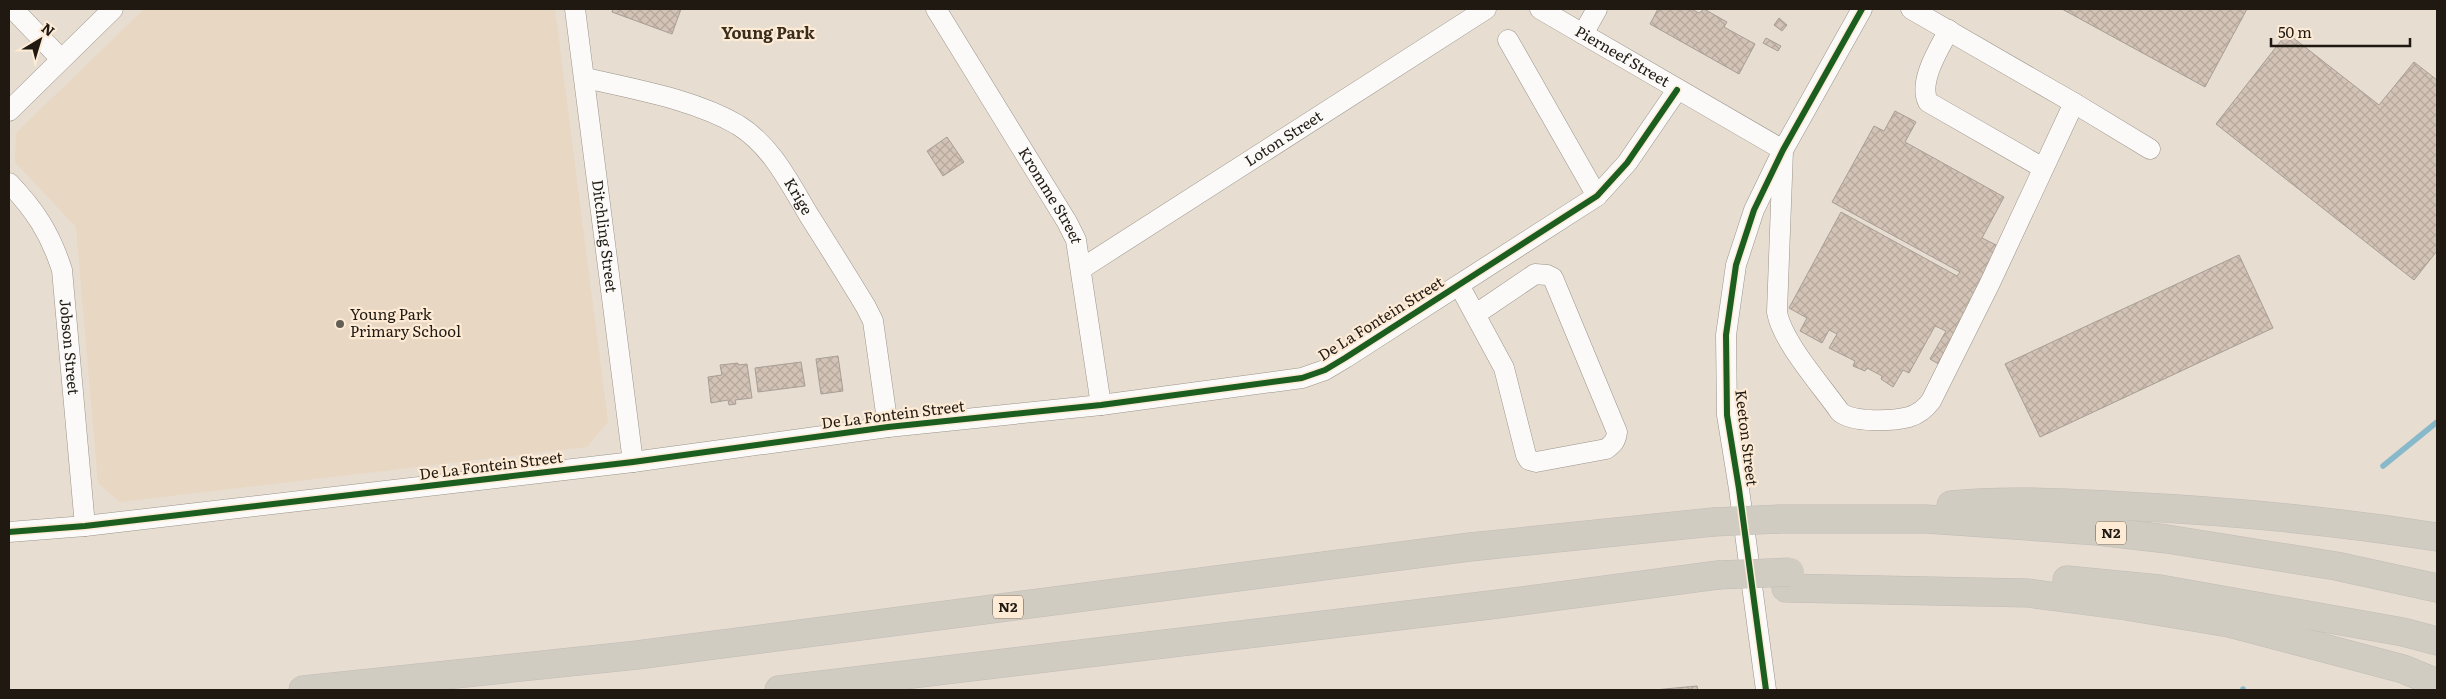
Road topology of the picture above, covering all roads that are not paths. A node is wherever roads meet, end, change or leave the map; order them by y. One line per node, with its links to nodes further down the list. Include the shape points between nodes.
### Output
1 (13, 9): 13 (street)
2 (113, 9): 13 (street)
3 (575, 9): 14 (street, Ditchling Street)
4 (936, 9): 23 (street, Kromme Street, via 1067,222 1076,240)
5 (1486, 9): 23 (street, Loton Street)
6 (1540, 9): 11 (street, Pierneef Street)
7 (1597, 9): 11 (street)
8 (1862, 9): 19 (street, Keeton Street)
9 (1911, 9): 10 (street)
10 (1948, 30): 16 (street); 20 (street, via 1925,87 1928,102)
11 (1583, 34): 15 (street, Pierneef Street)
12 (1508, 40): 22 (street)
13 (61, 59): 17 (street)
14 (586, 78): 27 (street, Krige, via 660,96 722,117 763,145 873,321); 28 (street, Ditchling Street)
15 (1678, 90): 19 (street, Pierneef Street); 22 (street, De La Fontein Street, via 1627,163)
16 (2074, 102): 18 (street); 20 (street)
17 (9, 111)
18 (2150, 149)
19 (1783, 150): 20 (street, via 1779,323 1840,412 1856,420 1908,417 1922,411 1931,402); 39 (street, Keeton Street, via 1754,210 1736,264 1726,336 1727,415)
20 (2043, 168)
21 (9, 183): 30 (street, Jobson Street, via 49,234 62,270)
22 (1597, 196): 24 (street, De La Fontein Street)
23 (1081, 269): 26 (street, Kromme Street)
24 (1459, 285): 25 (street); 26 (street, De La Fontein Street, via 1313,375)
25 (1476, 314): 25 (street, via 1504,368 1529,460 1536,462 1606,449 1613,444 1617,432 1553,278 1535,274)
26 (1101, 405): 27 (street, De La Fontein Street)
27 (888, 427): 28 (street, De La Fontein Street)
28 (633, 462): 30 (street, De La Fontein Street)
29 (1813, 520): 32 (highway, via 1956,505 2057,503 2236,514 2362,525); 34 (highway, N2, via 1926,519 2107,532 2336,566); 37 (highway, N2, bridge, via 1713,522 1470,547 637,655)
30 (85, 526): 31 (street, De La Fontein Street)
31 (9, 532)
32 (2437, 536)
33 (1788, 580): 35 (highway, via 1947,573 2055,579 2160,589 2403,632); 36 (highway, via 2028,593 2126,606 2237,625 2403,669); 38 (highway, bridge, via 1721,583 1490,605)
34 (2437, 588)
35 (2437, 641)
36 (2437, 683)
37 (303, 690)
38 (780, 690)
39 (1766, 690)

